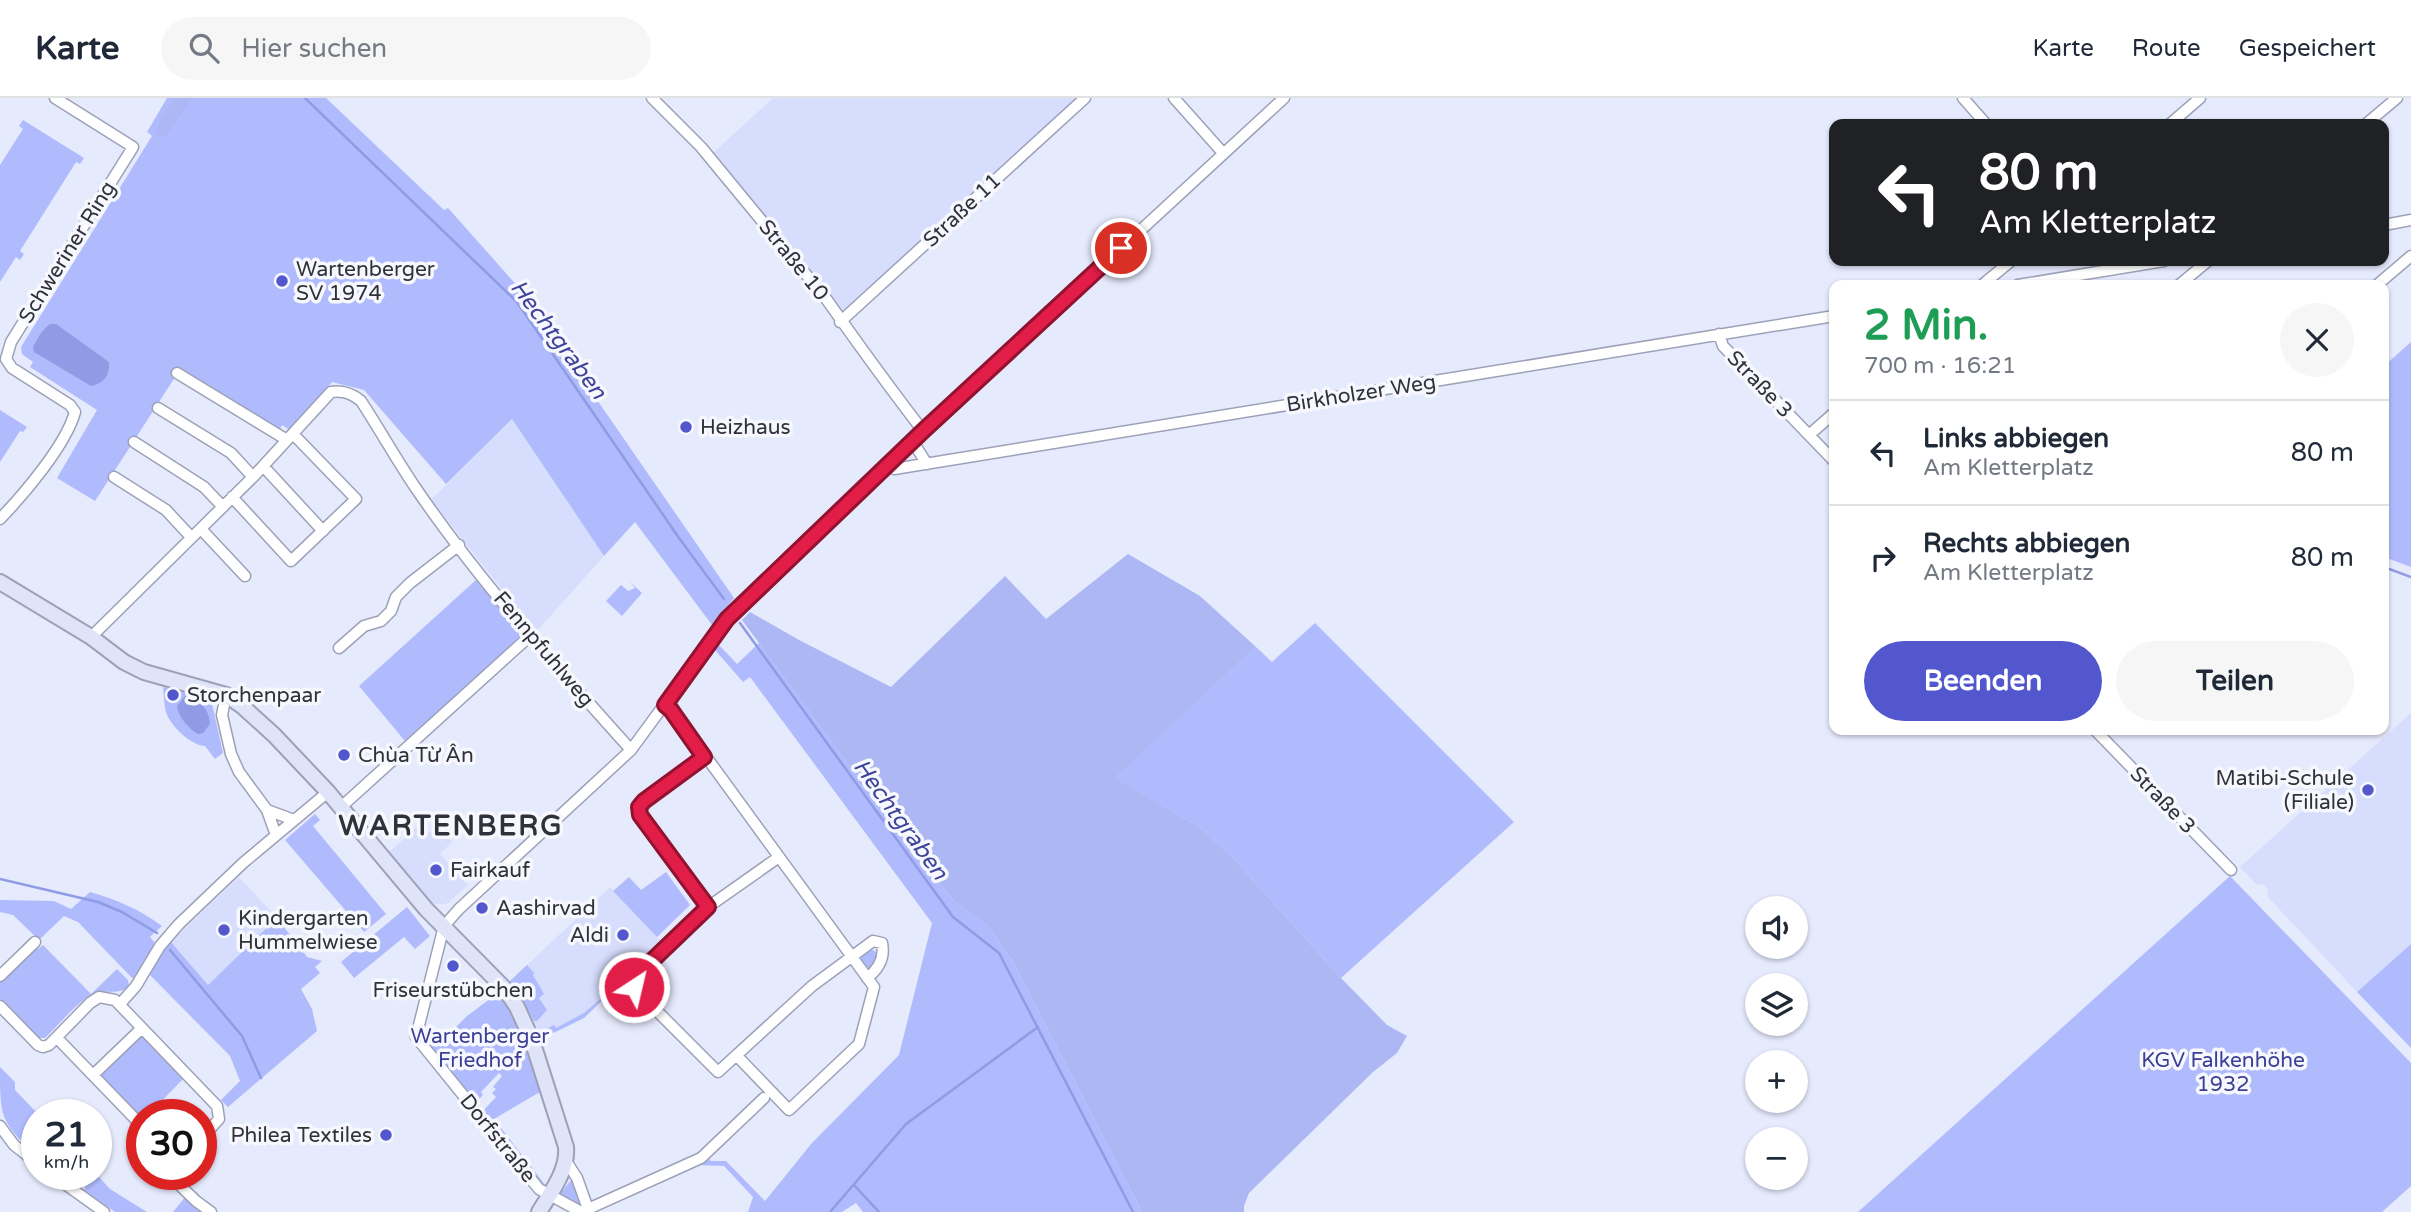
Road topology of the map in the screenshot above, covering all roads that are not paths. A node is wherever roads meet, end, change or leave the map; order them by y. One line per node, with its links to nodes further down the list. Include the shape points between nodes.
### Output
1 (55, 98): 42 (street, Schweriner Ring, via 133,146 11,342 6,359 12,368 75,412 47,461)
2 (653, 98): 24 (street, Straße 10, via 708,155)
3 (1085, 98): 24 (street, Straße 11)
4 (1174, 98): 12 (street)
5 (1284, 98): 12 (street)
6 (1963, 98): 9 (street)
7 (2200, 98): 10 (street)
8 (2397, 98): 11 (street)
9 (1982, 119)
10 (2176, 119)
11 (2372, 119)
12 (1223, 153): 29 (street)
13 (2411, 220): 14 (street)
14 (2389, 224)
15 (2411, 256): 22 (street)
16 (2005, 266): 19 (street)
17 (2103, 266): 20 (street)
18 (2202, 266): 21 (street)
19 (1988, 280)
20 (2040, 280)
21 (2185, 280)
22 (2383, 280)
23 (1829, 317): 25 (street, Birkholzer Weg)
24 (840, 322): 29 (street, Straße 10)
25 (1718, 334): 30 (street, Straße 3, via 1723,346); 35 (street, Birkholzer Weg)
26 (177, 373): 31 (street)
27 (158, 408): 39 (street, via 231,453)
28 (1829, 417): 30 (street)
29 (923, 431): 33 (street)
30 (1809, 435): 34 (street, Straße 3)
31 (290, 437): 37 (street, Fennpfuhlweg); 44 (street, via 356,499); 46 (street, Fennpfuhlweg, via 331,392 354,395)
32 (134, 442): 41 (street, via 204,487)
33 (913, 442): 35 (street); 36 (street)
34 (1829, 455)
35 (928, 464): 36 (street, Birkholzer Weg, via 894,469)
36 (889, 465): 53 (street, via 727,619)
37 (263, 466): 39 (street, Fennpfuhlweg); 44 (street)
38 (114, 477): 45 (street, via 166,510)
39 (253, 477): 40 (street, Fennpfuhlweg)
40 (232, 497): 41 (street, Fennpfuhlweg); 44 (street, via 291,561)
41 (223, 506): 43 (street, Fennpfuhlweg)
42 (0, 519)
43 (201, 529): 45 (street, Fennpfuhlweg); 47 (street)
44 (323, 531)
45 (191, 537): 50 (street, Fennpfuhlweg)
46 (459, 545): 49 (street, Fennpfuhlweg); 51 (street, via 410,583 381,621 364,626)
47 (245, 576)
48 (0, 582): 50 (main road, Dorfstraße)
49 (531, 635): 55 (street, Fennpfuhlweg); 58 (street)
50 (91, 637): 52 (main road, Dorfstraße, via 144,672)
51 (339, 648)
52 (226, 695): 57 (main road, Dorfstraße, via 274,735); 59 (street, via 222,715 234,764)
53 (665, 705): 55 (street); 56 (street)
54 (2100, 735): 63 (street, Straße 3)
55 (631, 750): 65 (street)
56 (704, 757): 62 (street); 64 (street, via 639,807 640,815)
57 (328, 792): 58 (main road, Dorfstraße); 60 (street)
58 (340, 808): 65 (main road, Dorfstraße)
59 (267, 810): 60 (street); 61 (street)
60 (294, 820): 61 (street)
61 (276, 835): 70 (street, via 167,937 141,980)
62 (779, 857): 64 (street); 67 (street)
63 (2231, 870)
64 (708, 907): 74 (street, via 632,982 712,1069 722,1070)
65 (444, 926): 81 (main road, Dorfstraße, via 517,1007 536,1049 565,1141); 84 (street, Dorfstraße, via 416,1037)
66 (35, 942): 68 (street)
67 (852, 956): 69 (street); 69 (street, via 873,941 882,943 878,970); 74 (street, via 812,986)
68 (0, 976)
69 (867, 978): 74 (street, via 874,987 859,1044 793,1108 785,1107)
70 (120, 1003): 72 (street); 73 (street, via 99,997)
71 (0, 1006): 73 (street, via 38,1045 49,1045)
72 (142, 1028): 75 (street); 77 (street)
73 (57, 1038): 75 (street)
74 (737, 1056)
75 (93, 1075): 78 (street)
76 (764, 1098): 86 (street, via 701,1158)
77 (210, 1099)
78 (126, 1109)
79 (0, 1126): 80 (street)
80 (21, 1150)
81 (566, 1161): 84 (main road, Dorfstraße); 86 (street, Dorfstraße, via 577,1178)
82 (72, 1190): 85 (street)
83 (184, 1190): 87 (street)
84 (544, 1192): 86 (street, Dorfstraße); 88 (main road, Dorfstraße)
85 (99, 1211)
86 (586, 1211)
87 (211, 1212)
88 (539, 1212)

